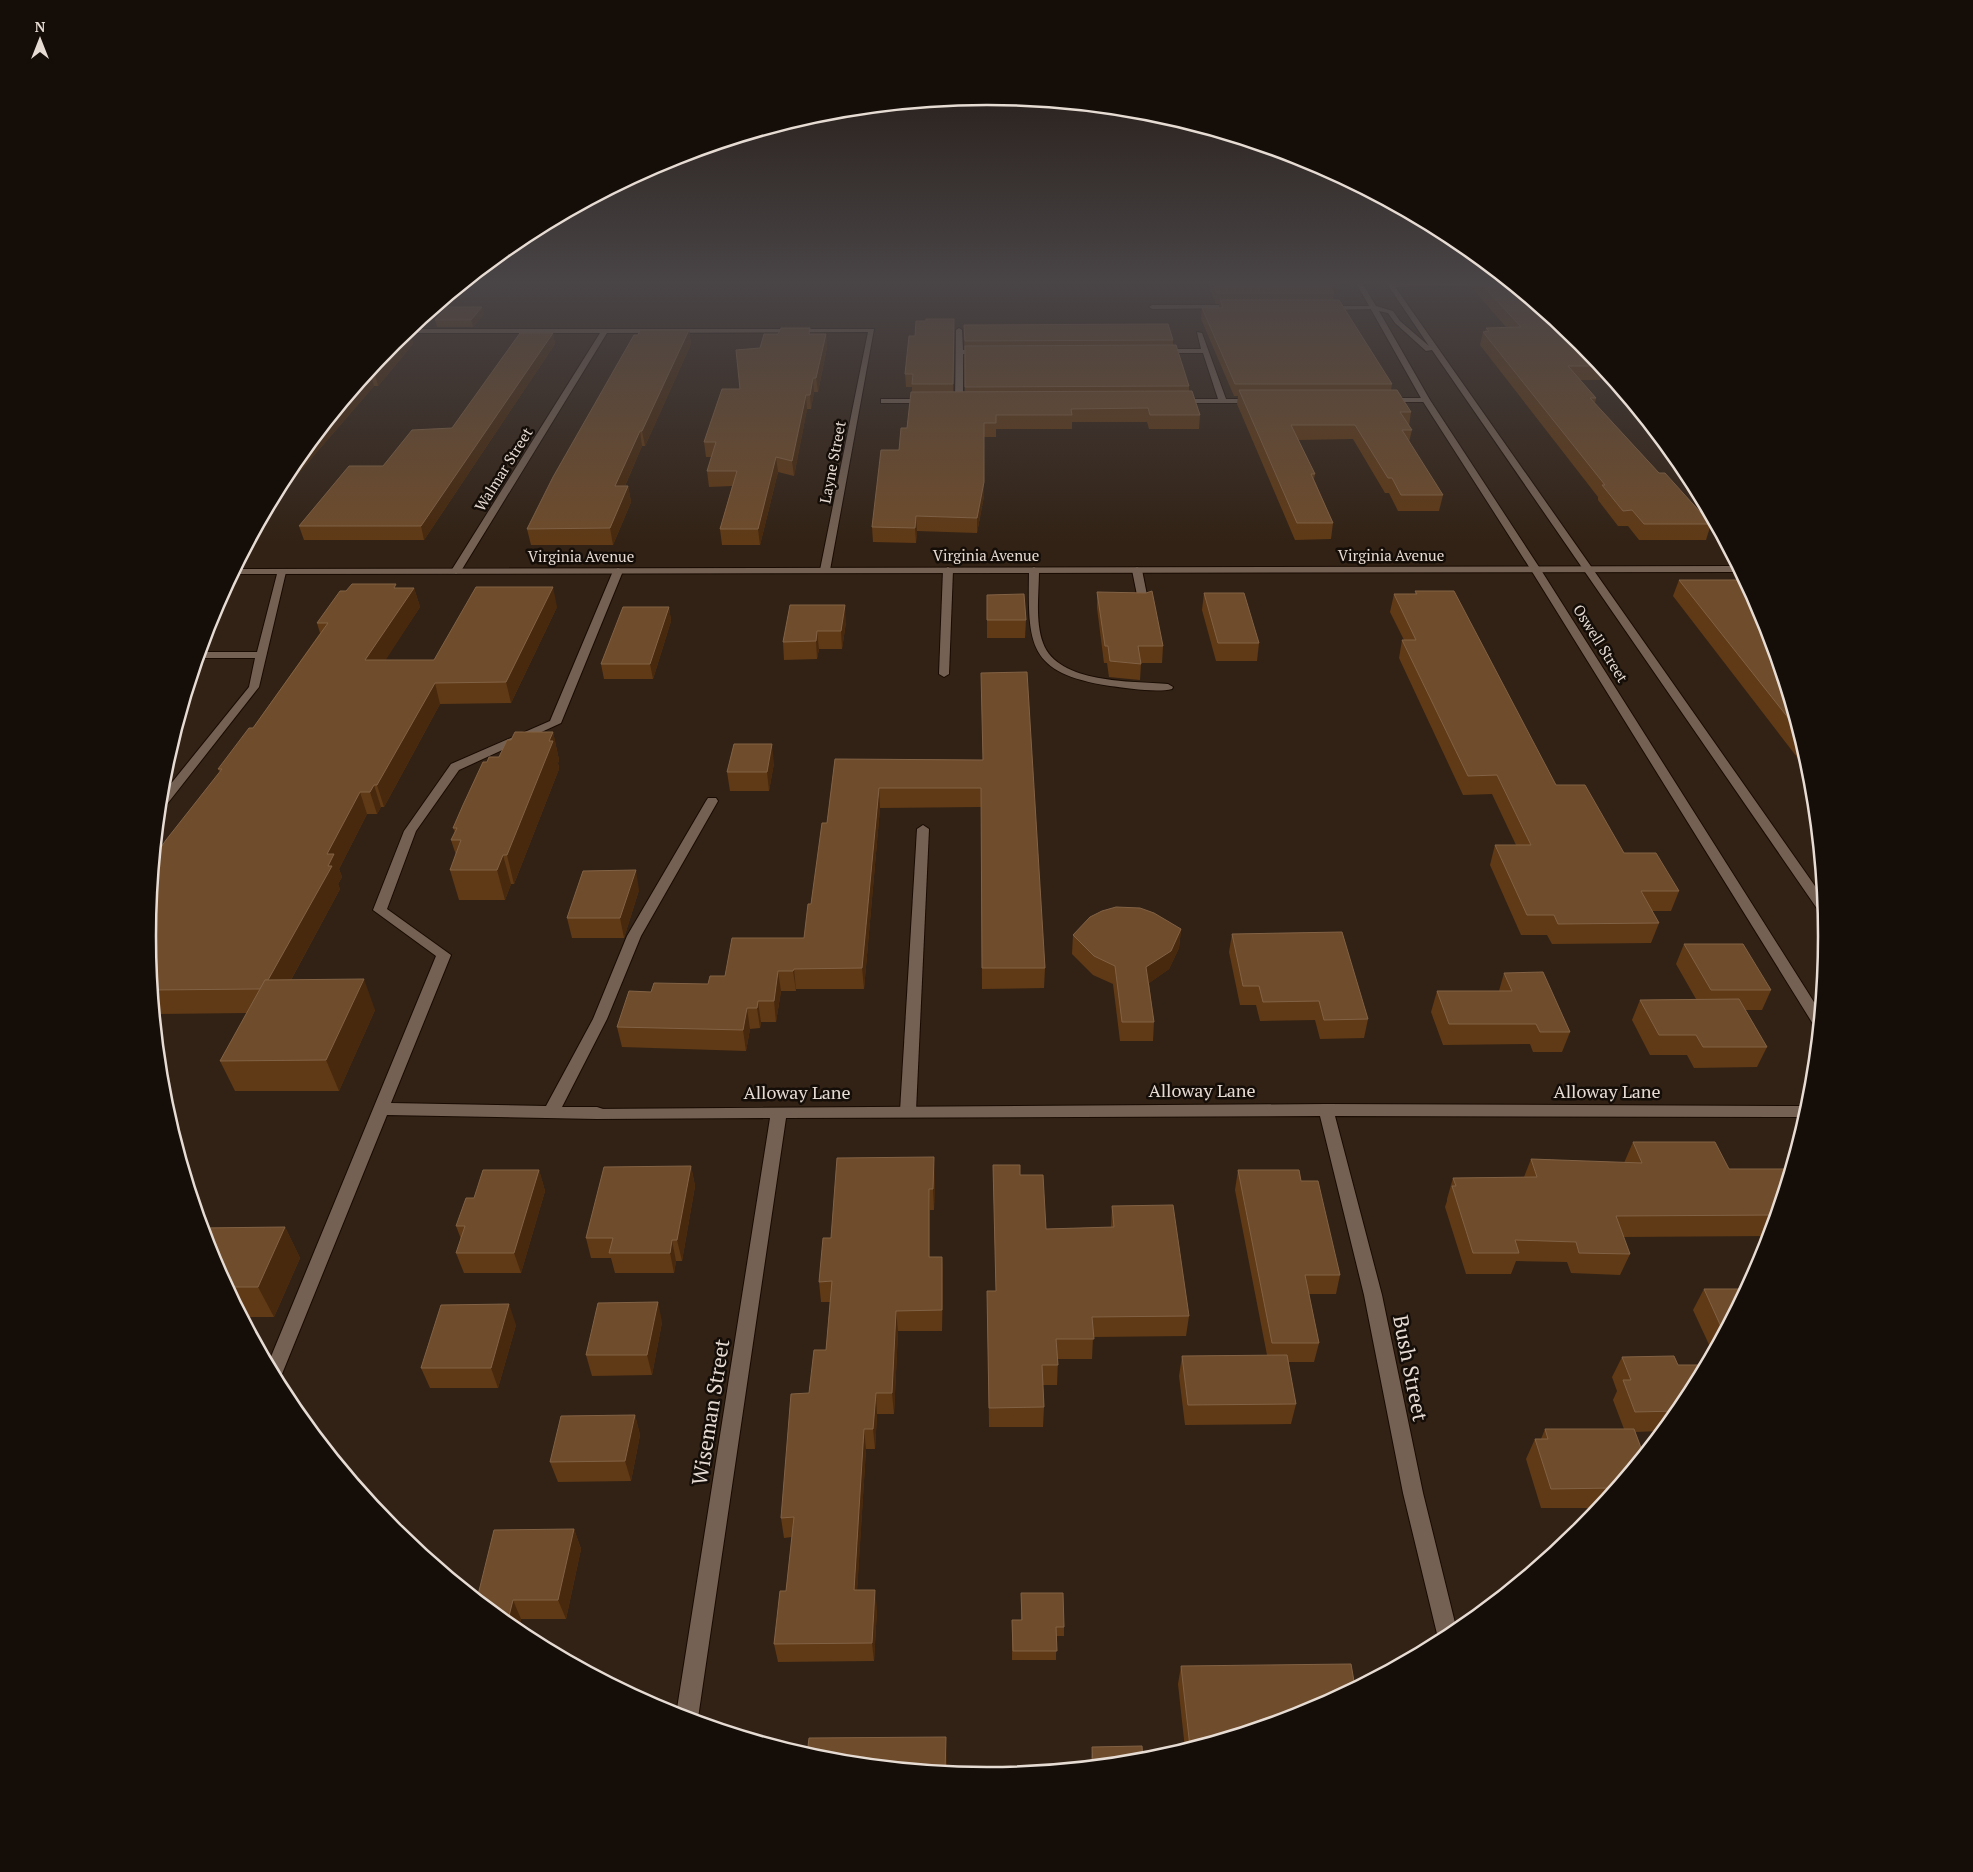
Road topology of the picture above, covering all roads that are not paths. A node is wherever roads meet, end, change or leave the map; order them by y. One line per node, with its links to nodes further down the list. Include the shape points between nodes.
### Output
1 (582, 368): 24 (street, Walmar Street)
2 (864, 368): 18 (street, Layne Street)
3 (959, 368): 13 (street)
4 (1211, 368): 16 (street)
5 (1408, 368): 9 (street, Oswell Street)
6 (1450, 368): 23 (street, Oswell Street)
7 (1262, 400): 16 (street)
8 (1378, 400): 9 (street)
9 (1426, 400): 22 (street, Oswell Street)
10 (884, 401): 11 (street)
11 (940, 401)
12 (949, 401): 13 (street)
13 (959, 401): 14 (street)
14 (968, 401)
15 (1164, 401): 16 (street)
16 (1223, 401)
17 (1732, 569): 23 (street, Virginia Avenue)
18 (825, 570): 19 (street, Virginia Avenue); 25 (street, Virginia Avenue)
19 (948, 570): 20 (street, Virginia Avenue); 31 (street)
20 (1034, 570): 21 (street, Virginia Avenue); 32 (lane, via 1038,642 1045,657 1054,665 1083,677 1127,686)
21 (1137, 570): 22 (street, Virginia Avenue); 28 (street)
22 (1536, 570): 23 (street, Virginia Avenue); 37 (street, Oswell Street)
23 (1590, 570): 36 (street, Oswell Street)
24 (456, 571): 25 (street, Virginia Avenue); 27 (street, Virginia Avenue)
25 (618, 571): 38 (street, via 555,722 455,767 410,830 380,910 444,955)
26 (239, 572): 27 (street, Virginia Avenue)
27 (280, 572): 30 (street)
28 (1144, 605)
29 (205, 655): 30 (street)
30 (261, 655): 33 (street, via 254,687)
31 (944, 674)
32 (1168, 687)
33 (168, 795)
34 (712, 800): 41 (street, via 634,936 600,1019)
35 (922, 829): 43 (street)
36 (1817, 898)
37 (1813, 1013)
38 (382, 1109): 41 (street, Alloway Lane); 44 (street)
39 (1326, 1110): 40 (street, Alloway Lane); 43 (street, Alloway Lane); 45 (street, Bush Street, via 1373,1295 1413,1493)
40 (1799, 1111)
41 (551, 1112): 42 (street, Alloway Lane)
42 (779, 1112): 43 (street, Alloway Lane); 46 (street, Wiseman Street)
43 (908, 1112)
44 (276, 1366)
45 (1446, 1628)
46 (688, 1711)

